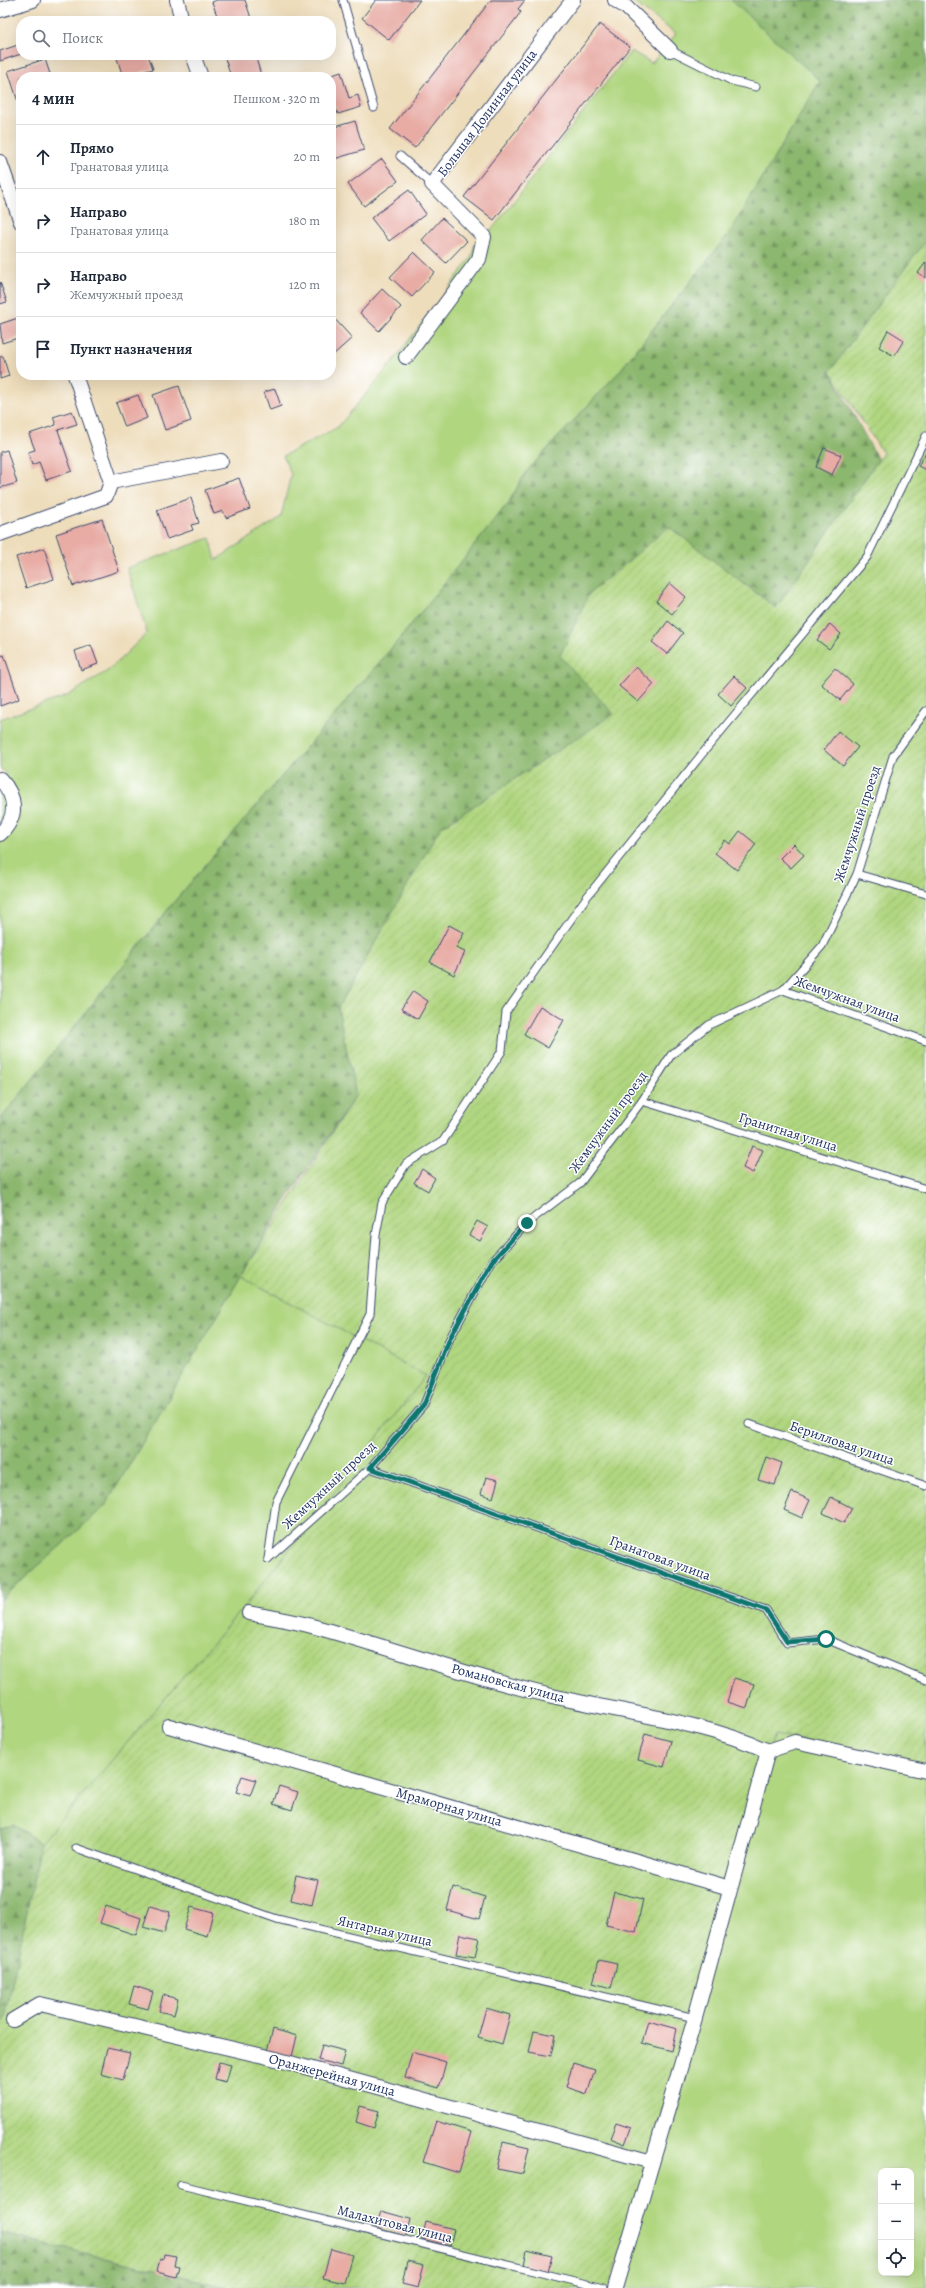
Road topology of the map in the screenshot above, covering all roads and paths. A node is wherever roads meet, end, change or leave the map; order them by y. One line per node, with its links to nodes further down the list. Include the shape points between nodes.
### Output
1 (33, 0): 6 (street)
2 (176, 0): 8 (street)
3 (342, 0): 13 (lane)
4 (573, 0): 16 (street, Большая Долинная улица)
5 (615, 0): 9 (street, via 626,7)
6 (13, 3): 7 (street)
7 (0, 10)
8 (181, 16)
9 (670, 50): 12 (lane, via 732,81)
10 (195, 60): 11 (street)
11 (199, 72)
12 (756, 87)
13 (374, 108)
14 (400, 156): 16 (lane)
15 (0, 162): 17 (street)
16 (432, 184): 18 (street, Большая Долинная улица, via 484,236 479,259)
17 (16, 208)
18 (406, 357)
19 (77, 380): 22 (street)
20 (926, 436): 34 (lane, Жемчужный проезд, via 866,557 586,898 506,1012 502,1051 444,1141 406,1164 382,1203 376,1235 370,1314 276,1502 268,1559)
21 (221, 461): 22 (street)
22 (111, 482): 23 (street, via 106,496)
23 (0, 534)
24 (926, 711): 27 (lane, Жемчужный проезд, via 893,756)
25 (0, 779): 26 (street, via 14,802 14,815 8,827)
26 (0, 834)
27 (858, 874): 28 (lane); 29 (lane, Жемчужный проезд, via 822,946)
28 (926, 894)
29 (783, 990): 30 (lane, Жемчужная улица); 31 (lane, Жемчужный проезд, via 703,1030 671,1055)
30 (926, 1041)
31 (642, 1101): 32 (lane, Гранитная улица); 34 (lane, Жемчужный проезд, via 580,1183 527,1223 492,1261 450,1338 424,1405)
32 (926, 1189)
33 (749, 1424): 35 (lane, Берилловая улица)
34 (370, 1468): 37 (lane, Гранатовая улица, via 766,1610 787,1642 826,1639)
35 (926, 1486)
36 (249, 1613): 39 (street, Романовская улица, via 308,1625 423,1661 552,1696 632,1712 740,1739)
37 (926, 1680)
38 (169, 1726): 42 (street, Мраморная улица)
39 (768, 1751): 40 (street, via 795,1742); 42 (street)
40 (926, 1771)
41 (76, 1848): 43 (lane, Янтарная улица, via 277,1919)
42 (730, 1888): 43 (street)
43 (695, 2018): 45 (street)
44 (13, 2020): 45 (street, Оранжерейная улица, via 40,2004 272,2058)
45 (652, 2162): 48 (street)
46 (181, 2185): 47 (lane, Малахитовая улица)
47 (603, 2288)
48 (615, 2288)

